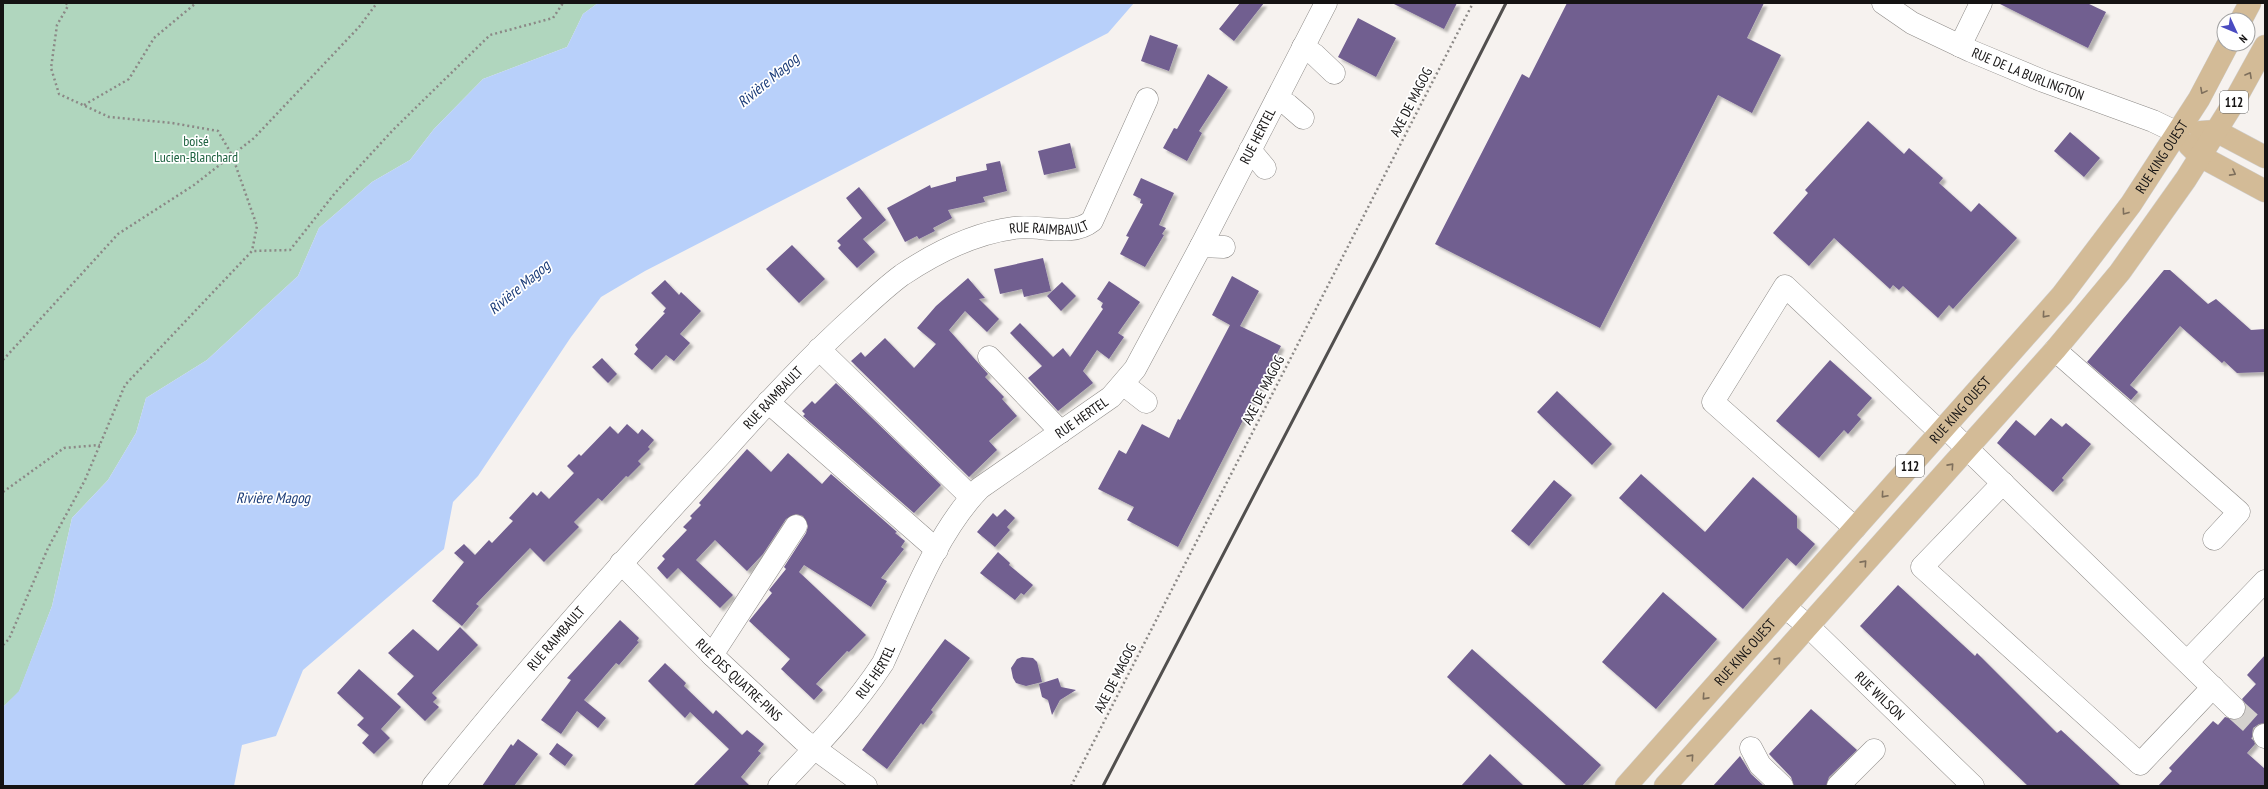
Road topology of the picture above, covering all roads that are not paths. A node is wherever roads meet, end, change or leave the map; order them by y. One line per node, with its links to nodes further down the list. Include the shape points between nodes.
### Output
1 (1326, 3): 8 (street, RUE HERTEL)
2 (1883, 3): 6 (street, RUE DE LA BURLINGTON, via 1912,23)
3 (1981, 3): 6 (street)
4 (2250, 3): 5 (main road)
5 (2245, 12)
6 (1960, 46): 15 (street, RUE DE LA BURLINGTON, via 2042,81 2153,121)
7 (2265, 46): 14 (main road, 112, one-way to 7)
8 (1303, 47): 10 (street, via 1316,55); 12 (street, RUE HERTEL)
9 (2224, 52): 15 (main road, RUE KING OUEST / 112, one-way to 15)
10 (1334, 73)
11 (1147, 99): 23 (street, RUE RAIMBAULT, via 1098,211 1088,224 1075,230 1029,226 1013,228 971,239 920,263 900,277)
12 (1277, 99): 13 (street, via 1288,104); 16 (street, RUE HERTEL)
13 (1303, 118)
14 (2216, 131): 15 (main road); 17 (main road, 112); 18 (main road)
15 (2178, 133): 17 (main road); 29 (main road, RUE KING OUEST / 112, one-way to 29, via 2131,204 2062,295)
16 (1250, 150): 19 (street); 21 (street, RUE HERTEL)
17 (2200, 156): 20 (main road, one-way to 20); 24 (main road, 112, via 2167,208 2120,272)
18 (2265, 157)
19 (1265, 168)
20 (2265, 191)
21 (1201, 246): 22 (street); 26 (street, RUE HERTEL, via 1145,353)
22 (1224, 247)
23 (819, 349): 27 (street, RUE RAIMBAULT); 33 (street)
24 (2055, 350): 31 (main road, 112); 36 (street, via 2239,512)
25 (989, 357): 30 (street)
26 (1123, 384): 28 (street); 30 (street, RUE HERTEL, via 1111,397)
27 (768, 402): 37 (street); 38 (street, RUE RAIMBAULT)
28 (1146, 402)
29 (1943, 429): 31 (street); 35 (main road, RUE KING OUEST / 112, one-way to 35); 35 (street, via 1785,286 1713,402)
30 (1061, 432): 33 (street, RUE HERTEL, via 980,488)
31 (1967, 448): 32 (street); 41 (main road, 112, one-way to 31)
32 (2003, 483): 43 (street); 44 (street, via 1922,567 2140,764)
33 (971, 497): 37 (street, RUE HERTEL)
34 (796, 526): 42 (street)
35 (1856, 528): 40 (main road, RUE KING OUEST / 112)
36 (2214, 539)
37 (937, 550): 47 (street, RUE HERTEL, via 883,664 850,709)
38 (621, 563): 42 (street, RUE DES QUATRE-PINS); 49 (street, RUE RAIMBAULT)
39 (2265, 582): 43 (street)
40 (1785, 607): 41 (street, RUE WILSON); 52 (main road, RUE KING OUEST / 112, one-way to 52)
41 (1808, 626): 53 (main road, 112, one-way to 41); 56 (street, RUE WILSON)
42 (712, 654): 47 (street, RUE DES QUATRE-PINS)
43 (2187, 662): 44 (street)
44 (2212, 686): 45 (street)
45 (2234, 708)
46 (1751, 748): 54 (street, via 1760,765)
47 (814, 749): 50 (street, RUE HERTEL); 51 (street, RUE DES QUATRE-PINS)
48 (1874, 750): 55 (street)
49 (433, 786)
50 (779, 786)
51 (866, 786)
52 (1626, 786)
53 (1665, 786)
54 (1782, 786)
55 (1838, 786)
56 (1973, 786)

